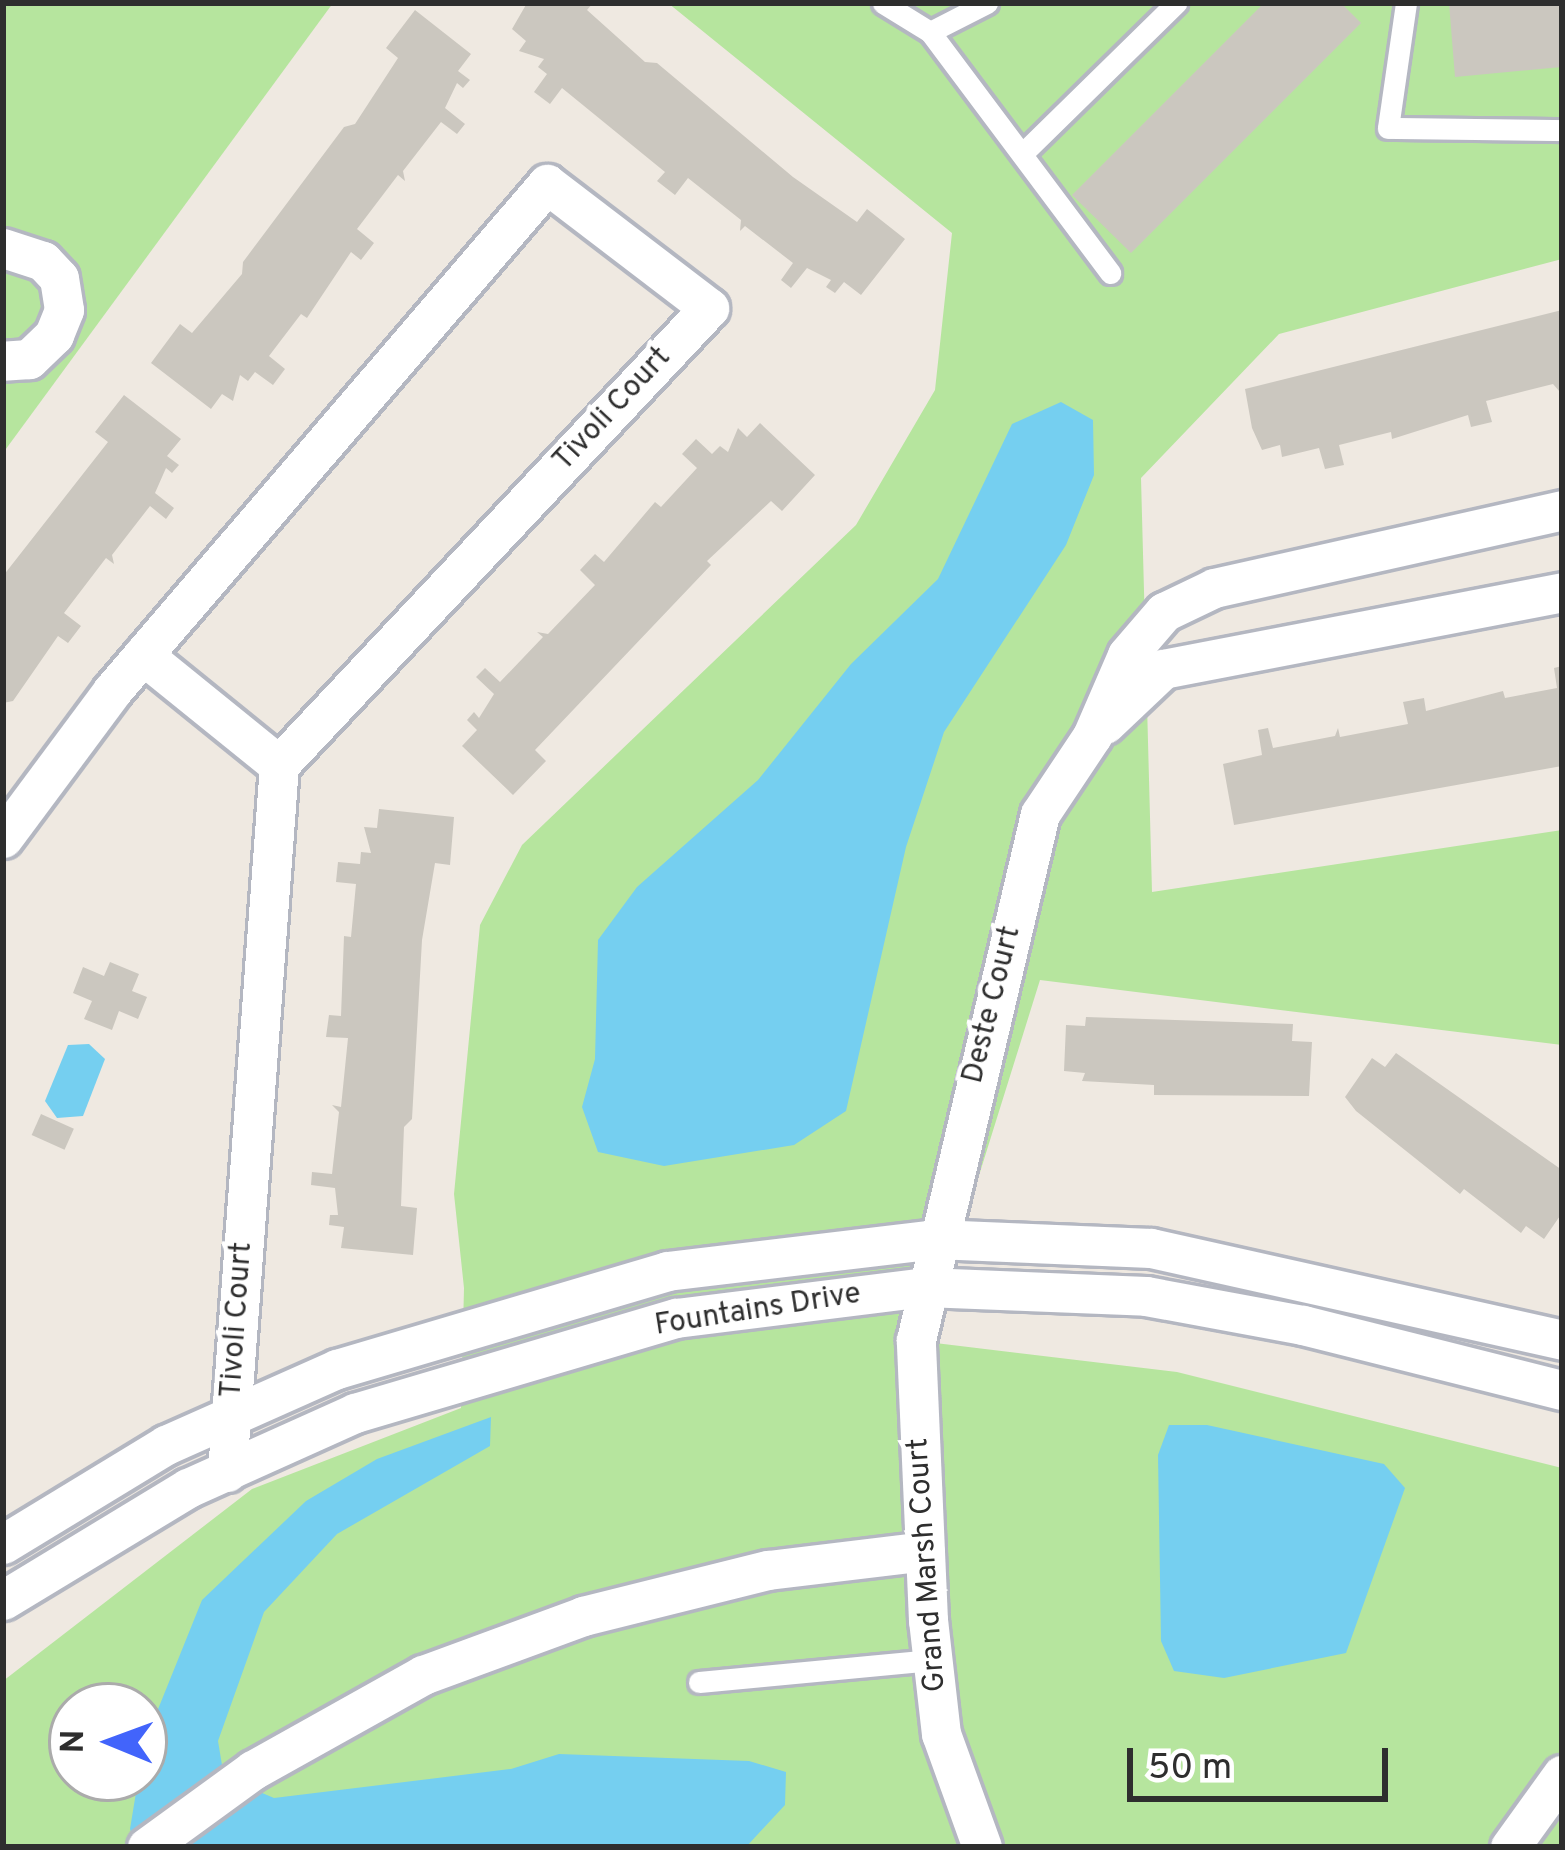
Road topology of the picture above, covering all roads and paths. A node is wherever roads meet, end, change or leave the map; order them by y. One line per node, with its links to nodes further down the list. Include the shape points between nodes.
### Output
1 (884, 3): 5 (lane)
2 (987, 3): 5 (lane)
3 (1176, 3): 7 (lane)
4 (1406, 3): 6 (lane, via 1388,128)
5 (930, 32): 7 (lane)
6 (1562, 130)
7 (1022, 154): 9 (lane)
8 (3, 248): 10 (street, via 43,261 59,278 64,310 54,335 29,359)
9 (1111, 273)
10 (3, 361)
11 (1562, 510): 12 (street, Deste Court)
12 (1212, 589): 14 (street, via 1208,621); 16 (street, Deste Court, via 1164,612 1127,655)
13 (1562, 592): 14 (street, Deste Court)
14 (1233, 650): 16 (street, Deste Court, via 1163,669)
15 (143, 656): 17 (street); 17 (street, Tivoli Court, via 547,184 709,308); 18 (street, Tivoli Court)
16 (1092, 736): 19 (street, Deste Court, via 1040,814)
17 (279, 765): 23 (street, Tivoli Court)
18 (3, 838)
19 (935, 1239): 20 (street, Deste Court); 21 (street, Fountains Drive, via 1151,1249); 23 (street, Fountains Drive, via 667,1271 337,1369)
20 (925, 1287): 22 (street, Fountains Drive, via 1146,1296 1303,1325); 24 (street, Fountains Drive, via 676,1318 355,1413); 26 (street, Grand Marsh Court, via 916,1340)
21 (1562, 1340)
22 (1562, 1390)
23 (231, 1418): 24 (street, Tivoli Court); 25 (street, Fountains Drive, via 166,1445)
24 (227, 1472): 27 (street, Fountains Drive)
25 (3, 1544)
26 (925, 1551): 28 (street, Grand Marsh Court); 32 (street, via 768,1570 583,1616 423,1675 253,1770)
27 (3, 1600)
28 (932, 1660): 29 (lane); 31 (street, Grand Marsh Court, via 941,1734)
29 (699, 1682)
30 (1562, 1774): 33 (street)
31 (977, 1844)
32 (147, 1847)
33 (1510, 1847)

